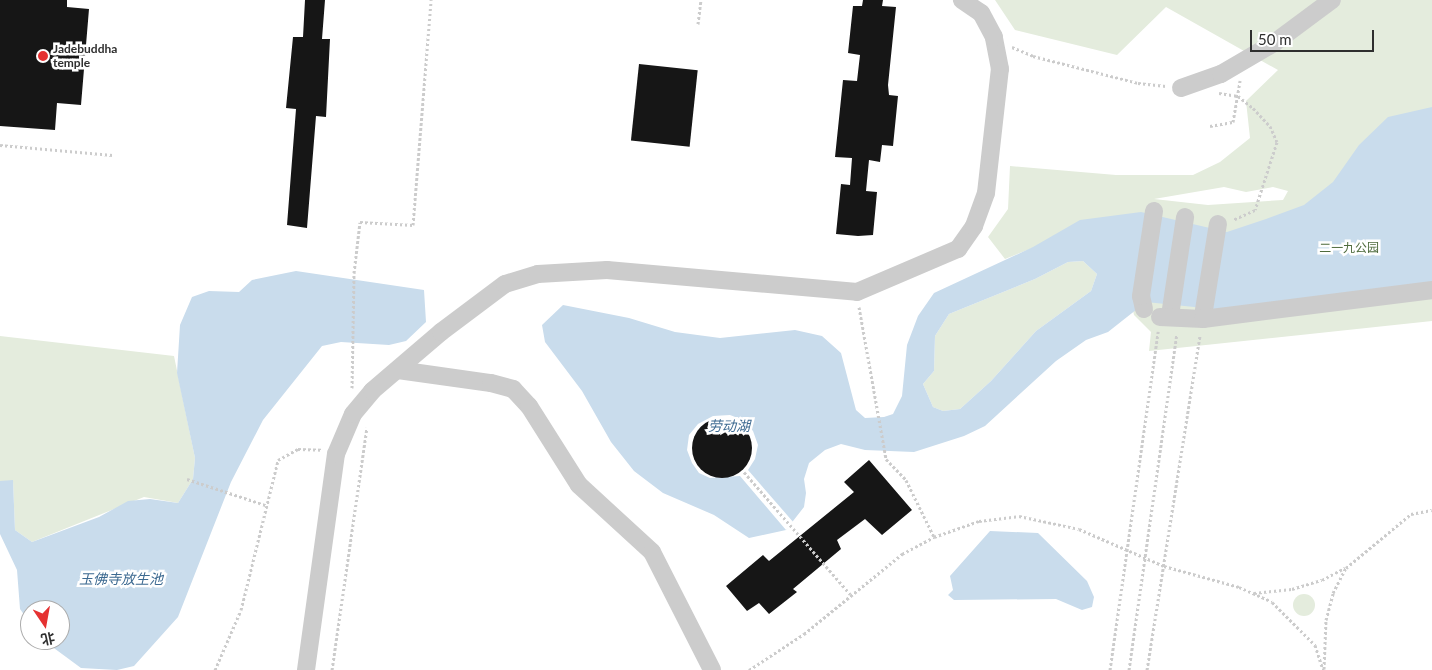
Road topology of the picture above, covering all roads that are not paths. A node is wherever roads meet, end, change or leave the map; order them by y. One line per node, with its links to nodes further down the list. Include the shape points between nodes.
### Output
1 (962, 0): 10 (street, via 981,13 994,38 1000,69 986,193 974,226 958,249 857,292 607,270 538,274 505,284 441,332)
2 (1332, 0): 3 (street, via 1243,61 1220,74)
3 (1181, 88)
4 (1154, 211): 8 (street, via 1141,296)
5 (1185, 217): 9 (street, via 1170,315)
6 (1218, 224): 9 (street)
7 (1432, 290): 9 (street)
8 (1144, 309)
9 (1204, 315)
10 (398, 370): 11 (street, via 372,391 336,454); 12 (street, via 491,382 513,389 529,406 579,485 652,552)
11 (306, 670)
12 (712, 670)

